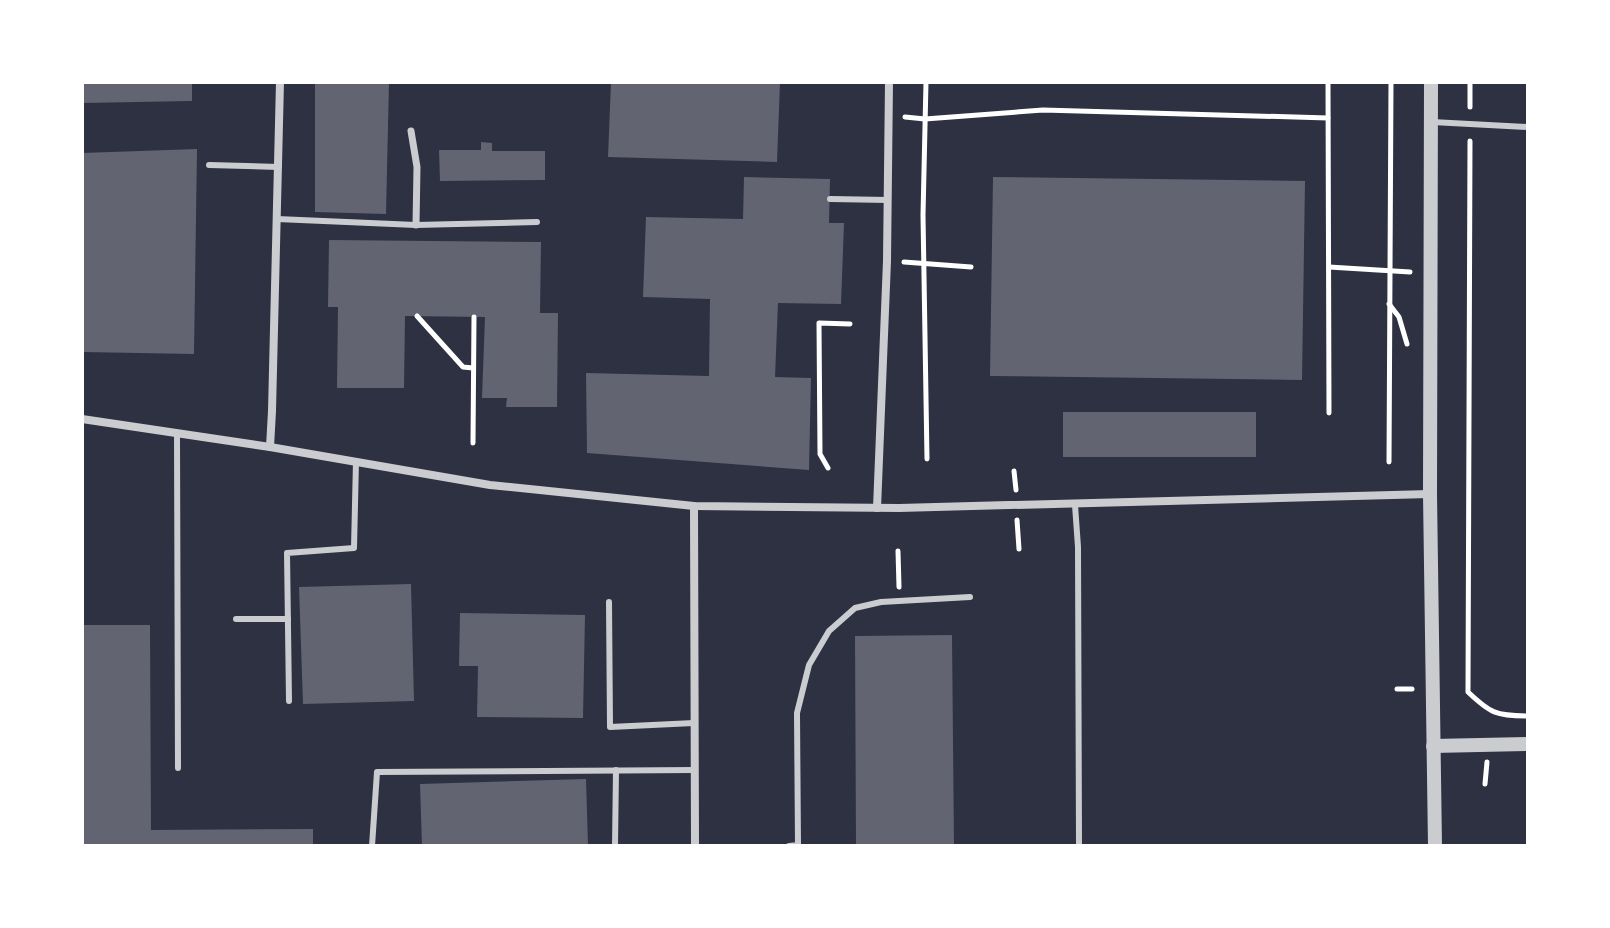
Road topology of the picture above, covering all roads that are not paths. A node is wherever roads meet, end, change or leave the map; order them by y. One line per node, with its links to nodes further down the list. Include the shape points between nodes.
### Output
1 (280, 82): 8 (street)
2 (889, 82): 10 (street)
3 (1431, 82): 4 (street)
4 (1430, 122): 5 (lane); 18 (street)
5 (1528, 127)
6 (411, 131): 13 (street, via 417,167)
7 (209, 165): 8 (lane)
8 (279, 167): 11 (street)
9 (830, 199): 10 (lane)
10 (888, 200): 21 (street)
11 (277, 219): 13 (lane); 16 (street)
12 (537, 222): 13 (lane)
13 (416, 225)
14 (82, 419): 15 (street)
15 (177, 433): 16 (street); 30 (lane)
16 (270, 447): 17 (street)
17 (356, 461): 20 (street, via 490,485); 25 (lane, via 354,548 287,553)
18 (1430, 494): 19 (street); 29 (street)
19 (1075, 505): 21 (street); 37 (lane)
20 (694, 506): 21 (street); 27 (street)
21 (877, 508)
22 (970, 597): 36 (lane, via 855,608 829,631 809,665 797,713 798,845)
23 (609, 602): 27 (lane, via 610,727)
24 (236, 619): 25 (lane)
25 (288, 619): 26 (lane)
26 (289, 701)
27 (694, 723): 32 (street)
28 (1528, 744): 29 (street)
29 (1433, 746): 38 (street)
30 (178, 768)
31 (616, 770): 32 (lane); 33 (lane, via 377,772); 34 (lane)
32 (695, 770): 35 (street)
33 (372, 846)
34 (615, 846)
35 (695, 846)
36 (789, 846)
37 (1079, 846)
38 (1435, 846)

